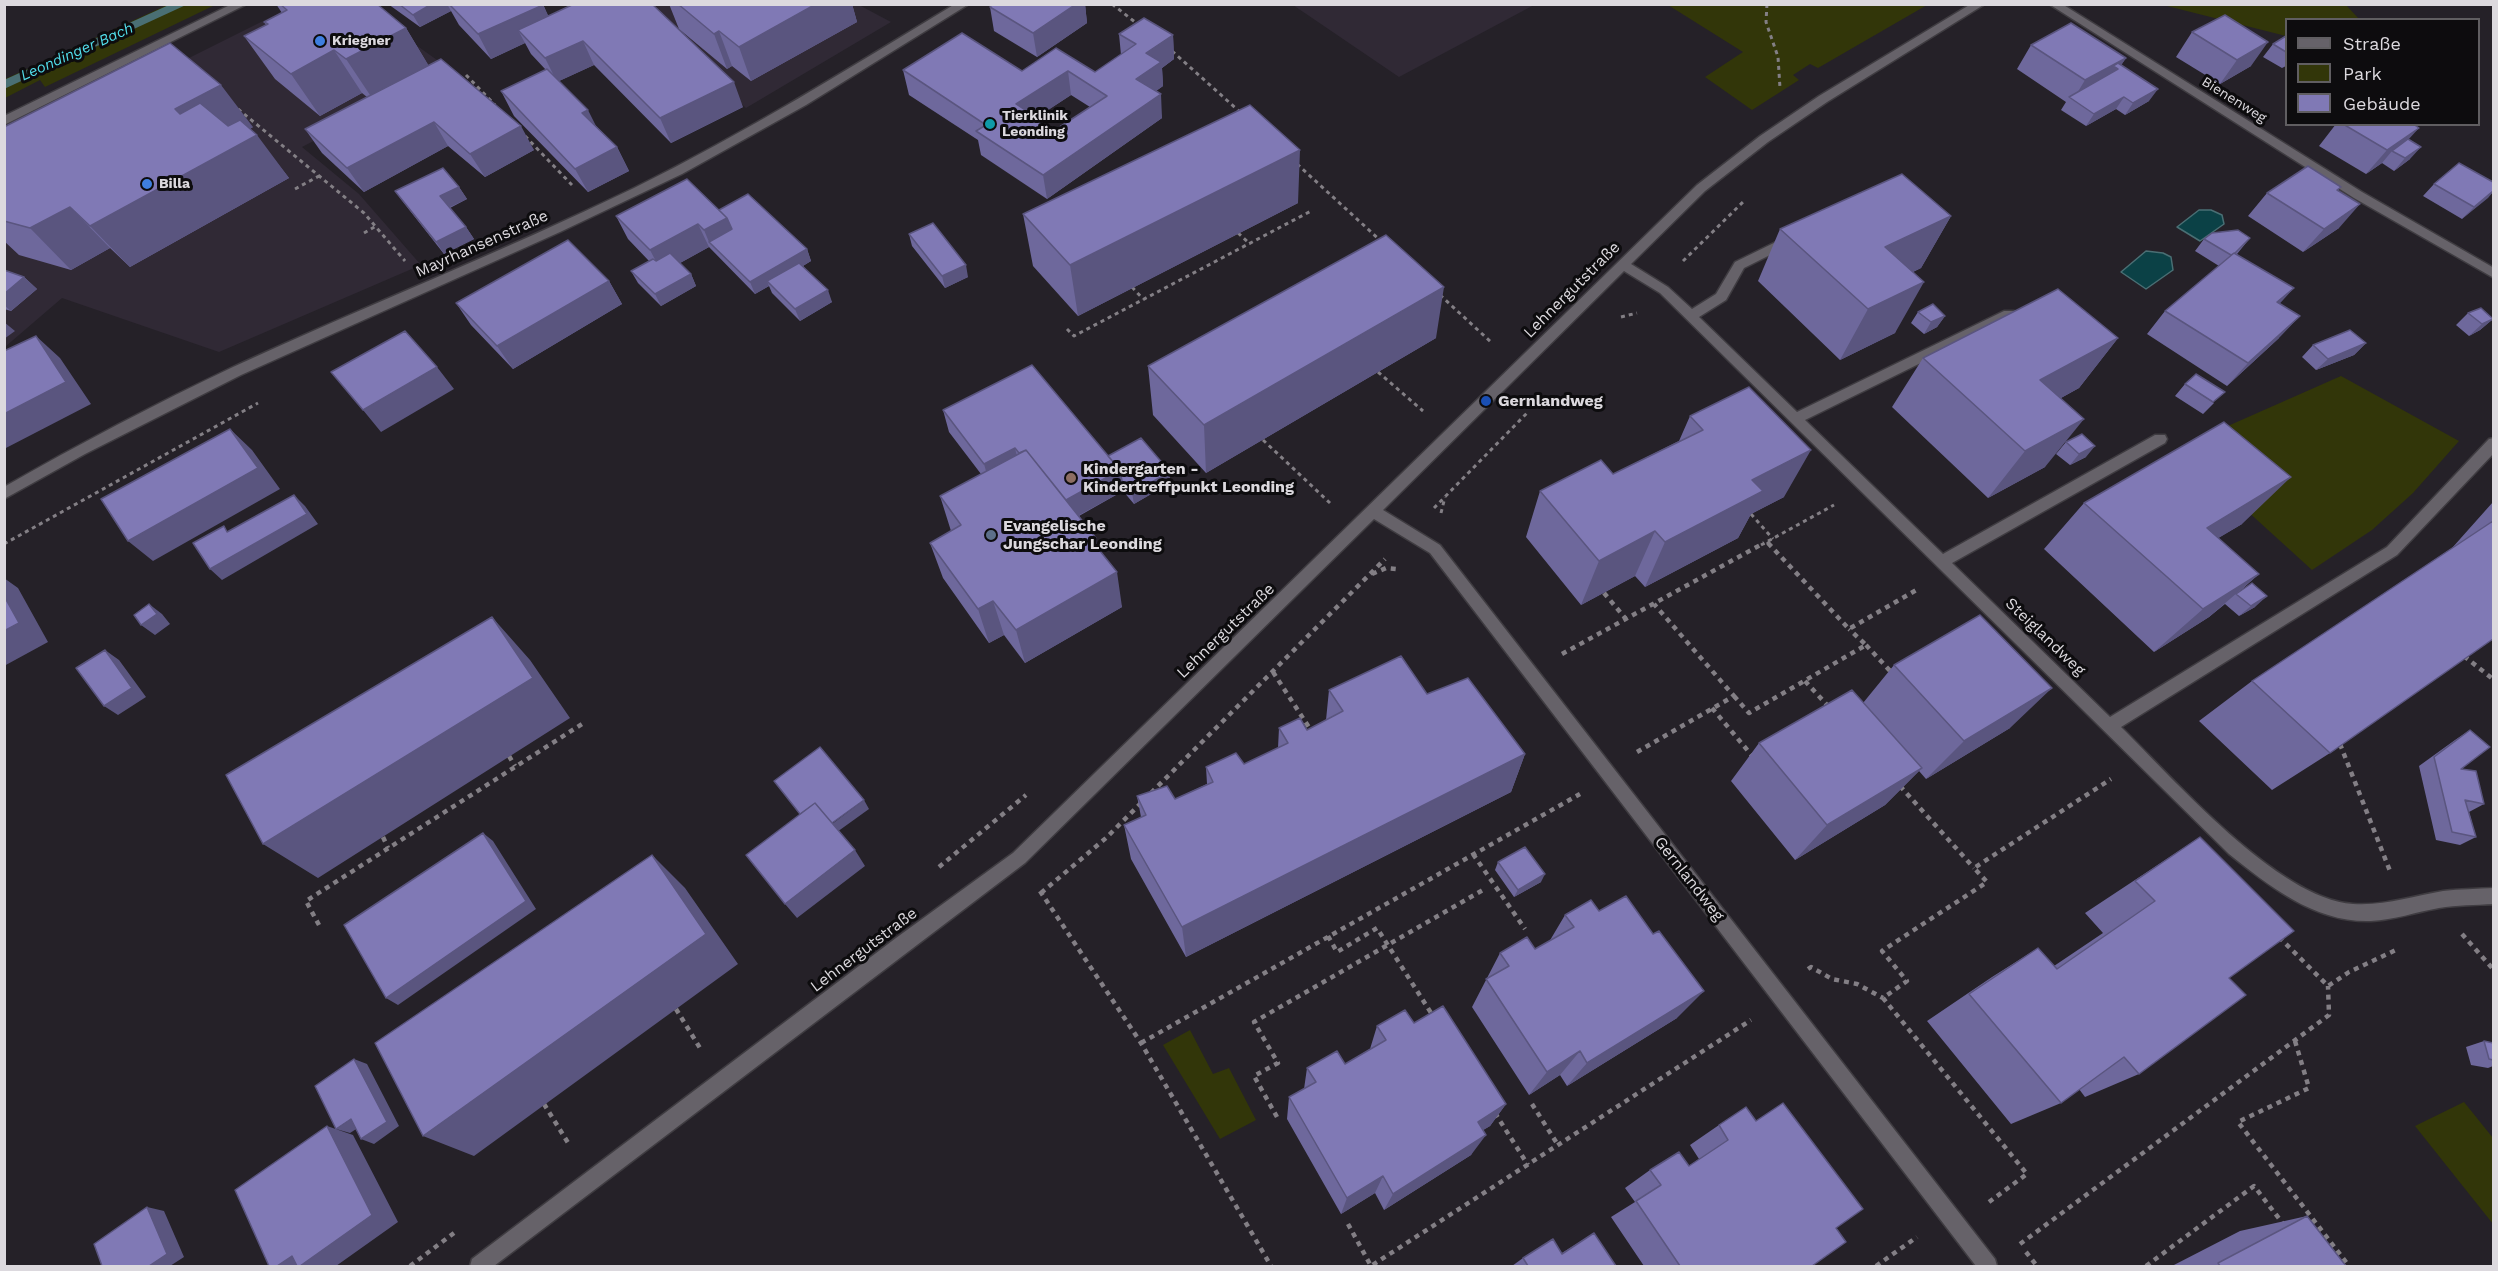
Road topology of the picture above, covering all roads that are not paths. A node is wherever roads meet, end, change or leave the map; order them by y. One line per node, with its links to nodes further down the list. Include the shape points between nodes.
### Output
1 (242, 4): 5 (street)
2 (964, 4): 14 (street, Mayrhansenstraße, via 762,126 670,175 164,405 65,456)
3 (1980, 4): 7 (street, Lehnergutstraße, via 1822,99 1764,139 1701,188)
4 (2054, 4): 8 (street, Bienenweg, via 2358,195)
5 (4, 121)
6 (1800, 236): 10 (street, via 1739,265 1721,297)
7 (1623, 266): 10 (street, Steiglandweg, via 1657,285); 15 (street, Lehnergutstraße)
8 (2493, 274)
9 (2009, 314): 11 (street)
10 (1691, 316): 11 (street, Steiglandweg)
11 (1796, 419): 16 (street, Steiglandweg)
12 (2160, 439): 16 (street)
13 (2493, 443): 17 (street, via 2392,551)
14 (4, 494)
15 (1373, 511): 19 (street, Lehnergutstraße, via 1019,858); 20 (street, Gernlandweg, via 1435,549)
16 (1942, 561): 17 (street, Steiglandweg)
17 (2109, 726): 18 (street, Steiglandweg, via 2235,849 2309,900 2343,911 2370,913 2453,898)
18 (2493, 896)
19 (479, 1266)
20 (1988, 1266)

